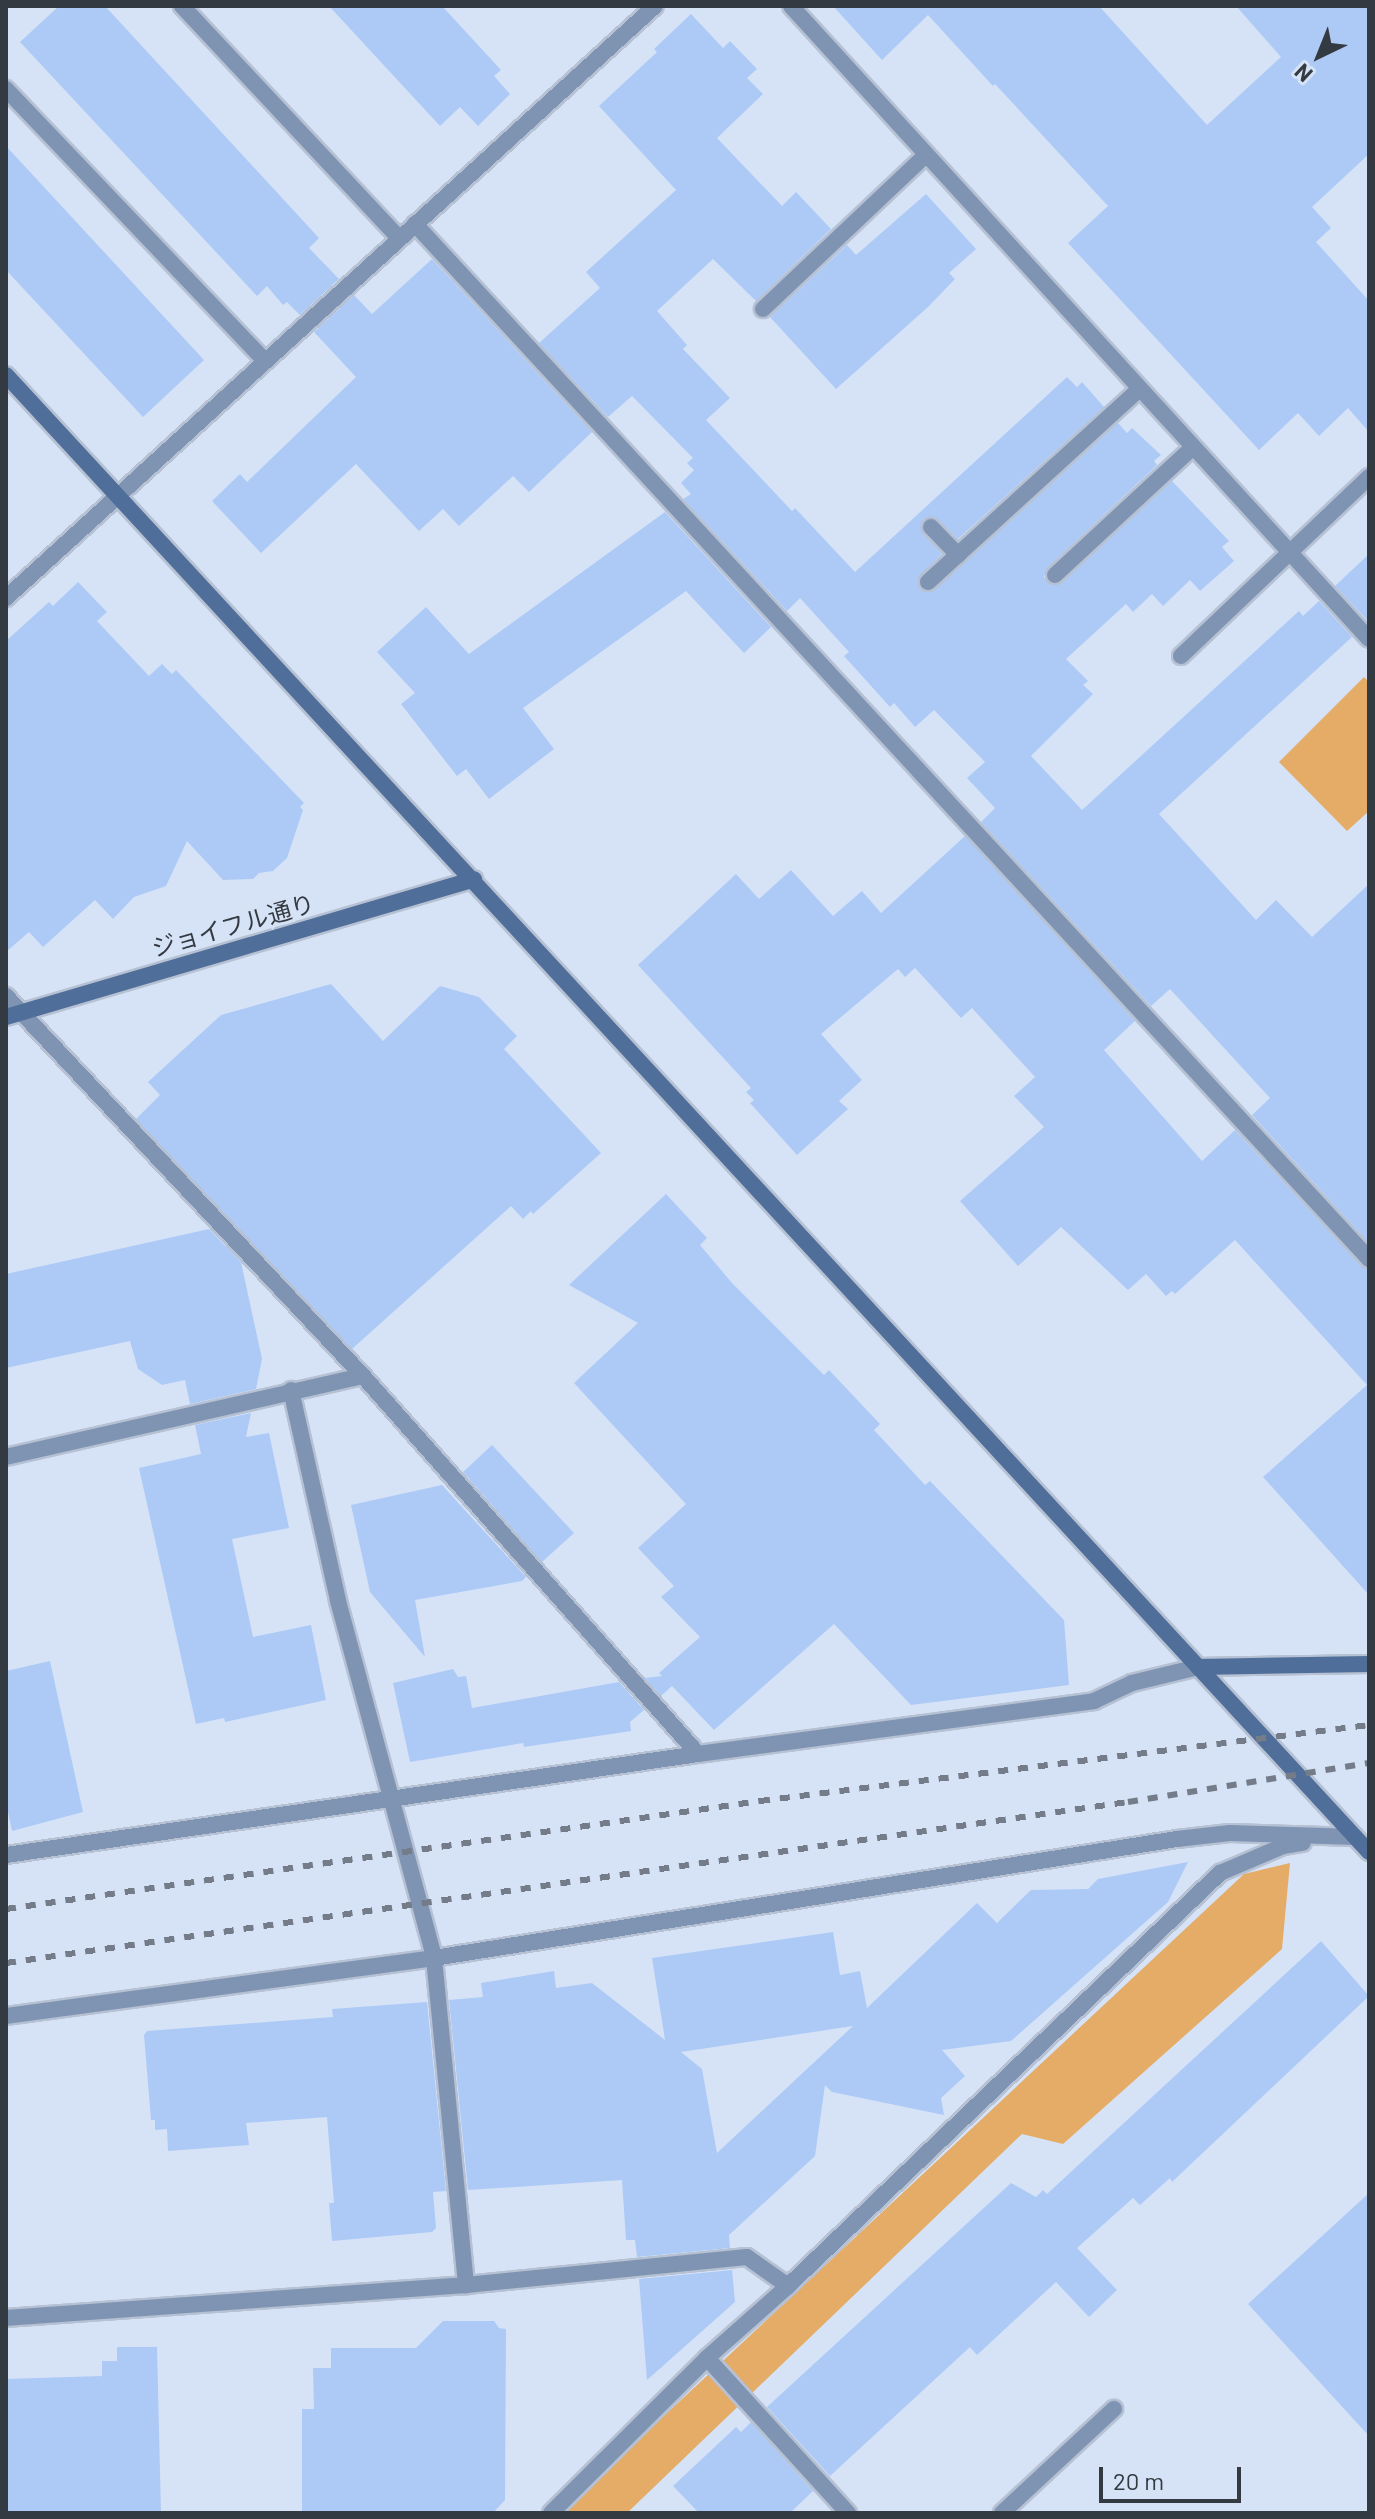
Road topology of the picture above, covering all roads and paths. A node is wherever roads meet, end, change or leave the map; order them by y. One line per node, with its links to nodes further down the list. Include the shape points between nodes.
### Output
1 (182, 6): 7 (street)
2 (655, 6): 6 (street)
3 (791, 6): 5 (street)
4 (6, 89): 9 (street)
5 (925, 156): 8 (street); 11 (street)
6 (415, 224): 7 (street); 26 (street)
7 (399, 238): 9 (street)
8 (763, 309)
9 (265, 361): 14 (street)
10 (6, 375): 14 (street)
11 (1138, 390): 12 (street); 17 (street)
12 (1192, 448): 16 (street); 18 (street)
13 (1369, 477): 16 (street)
14 (118, 494): 20 (street); 23 (street)
15 (931, 527): 17 (street)
16 (1289, 553): 21 (street); 22 (street)
17 (958, 555): 19 (street)
18 (1055, 575)
19 (928, 582)
20 (6, 598)
21 (1369, 639)
22 (1181, 656)
23 (474, 879): 25 (street, ジョイフル通り); 31 (street)
24 (6, 996): 25 (street)
25 (13, 1015): 27 (street)
26 (1369, 1259)
27 (363, 1376): 28 (street); 32 (street)
28 (291, 1390): 29 (street); 33 (street)
29 (6, 1457)
30 (1369, 1664): 31 (street)
31 (1198, 1667): 32 (street, via 1132,1683 1094,1701); 34 (street)
32 (698, 1754): 33 (street)
33 (389, 1801): 36 (street); 37 (street)
34 (1362, 1833): 35 (street); 37 (street, via 1230,1833 1177,1839); 40 (street, via 1283,1846 1220,1873)
35 (1369, 1852)
36 (6, 1855)
37 (434, 1958): 38 (street); 39 (street)
38 (6, 2016)
39 (466, 2285): 40 (street, via 747,2257); 41 (street)
40 (788, 2286): 42 (street)
41 (6, 2318)
42 (707, 2358): 44 (street); 45 (street)
43 (1114, 2409): 46 (street)
44 (551, 2513)
45 (848, 2513)
46 (1002, 2513)

